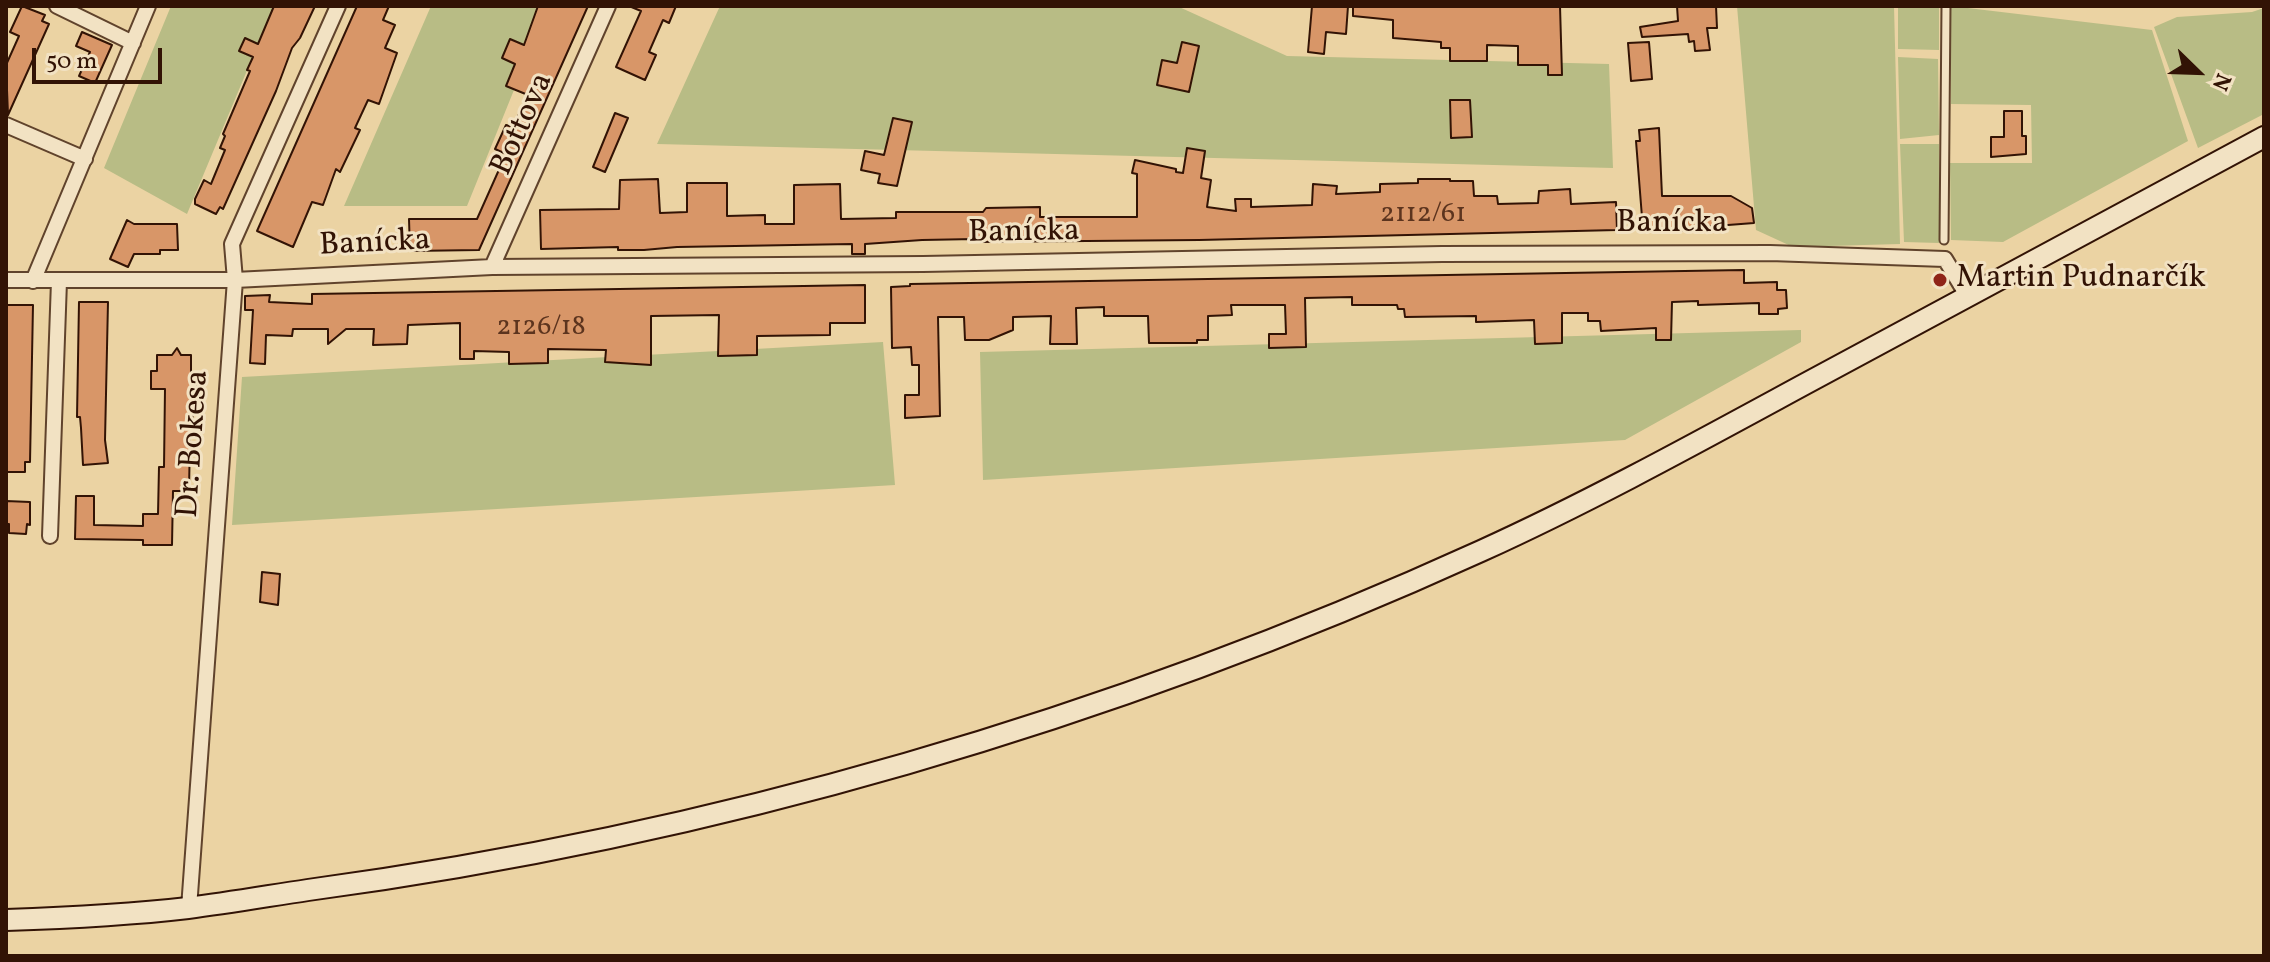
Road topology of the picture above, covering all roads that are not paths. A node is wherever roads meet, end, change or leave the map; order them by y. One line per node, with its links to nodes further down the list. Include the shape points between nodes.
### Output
1 (57, 6): 6 (street)
2 (148, 6): 6 (street)
3 (338, 6): 13 (street, Dr. Bokesa, via 232,244)
4 (608, 6): 11 (street, Bottova)
5 (1946, 6): 10 (lane)
6 (133, 43): 9 (street)
7 (6, 125): 9 (street)
8 (2264, 137): 16 (main road)
9 (85, 159): 14 (street)
10 (1944, 240)
11 (492, 267): 13 (street, Banícka); 16 (street, Banícka, via 1770,253 1945,259)
12 (6, 280): 14 (street, Banícka)
13 (235, 280): 15 (street, Banícka); 18 (street, Dr. Bokesa)
14 (33, 281): 15 (street, Banícka)
15 (59, 281): 17 (street)
16 (1968, 297): 18 (main road, via 1566,511 1375,597 1142,687 847,781 615,838 435,873)
17 (50, 536)
18 (189, 908): 19 (main road)
19 (6, 920)

